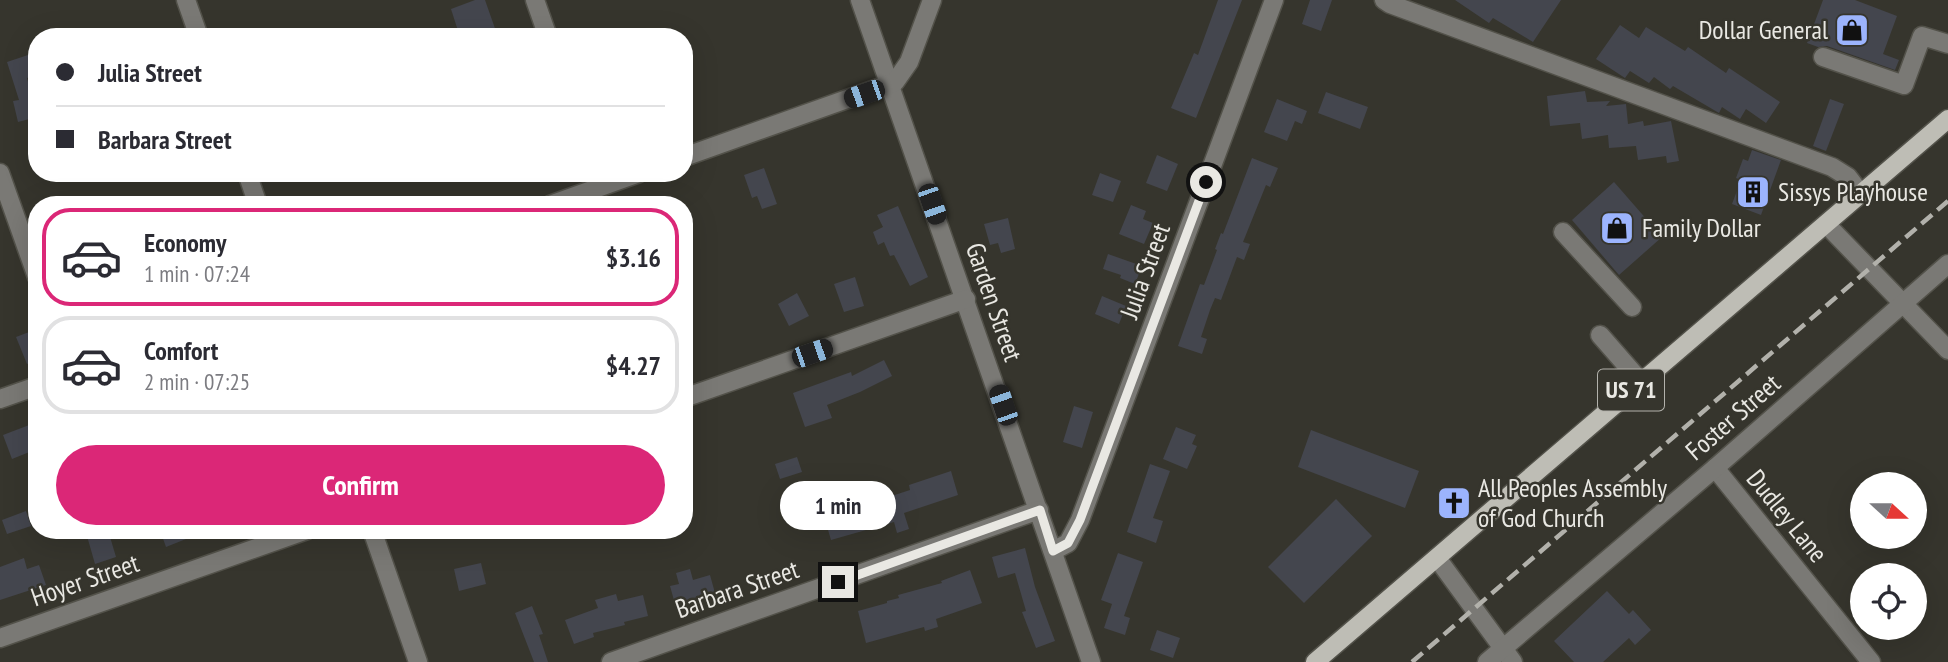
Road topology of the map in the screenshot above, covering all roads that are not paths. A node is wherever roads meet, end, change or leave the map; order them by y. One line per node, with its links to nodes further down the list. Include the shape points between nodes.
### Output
1 (186, 0): 7 (street)
2 (534, 0): 8 (street)
3 (860, 0): 11 (street, Garden Street)
4 (932, 0): 11 (street, via 909,62)
5 (1274, 0): 35 (street, Julia Street, via 1080,520 1068,543)
6 (1384, 0): 16 (street, via 1832,167 1848,177)
7 (196, 28)
8 (545, 28)
9 (1948, 44): 10 (street, via 1922,36 1904,85)
10 (1823, 57)
11 (890, 85): 13 (street); 22 (street, Garden Street)
12 (1948, 119): 16 (main road, US 71)
13 (693, 154)
14 (0, 173): 20 (street)
15 (595, 182): 17 (street)
16 (1861, 194): 18 (main road, US 71)
17 (568, 196)
18 (1826, 224): 23 (street); 27 (main road, US 71)
19 (1563, 232): 24 (street)
20 (28, 252)
21 (1948, 264): 23 (street, Foster Street)
22 (966, 299): 29 (street); 32 (street, Garden Street)
23 (1903, 303): 26 (street); 31 (street, Foster Street)
24 (1632, 307)
25 (1600, 335): 27 (street)
26 (1948, 350)
27 (1641, 382): 36 (main road, US 71)
28 (28, 389): 30 (street)
29 (693, 395)
30 (0, 399)
31 (1715, 468): 38 (street, Foster Street); 44 (street, Dudley Lane)
32 (1040, 510): 35 (street, Garden Street); 40 (street, Barbara Street)
33 (281, 539): 37 (street, Hoyer Street)
34 (375, 539): 39 (street)
35 (1053, 551): 41 (street, Garden Street)
36 (1437, 558): 38 (street); 42 (main road, US 71)
37 (0, 638)
38 (1508, 655): 43 (street, Foster Street)
39 (418, 662)
40 (611, 662)
41 (1091, 662)
42 (1315, 662)
43 (1487, 662)
44 (1871, 662)

